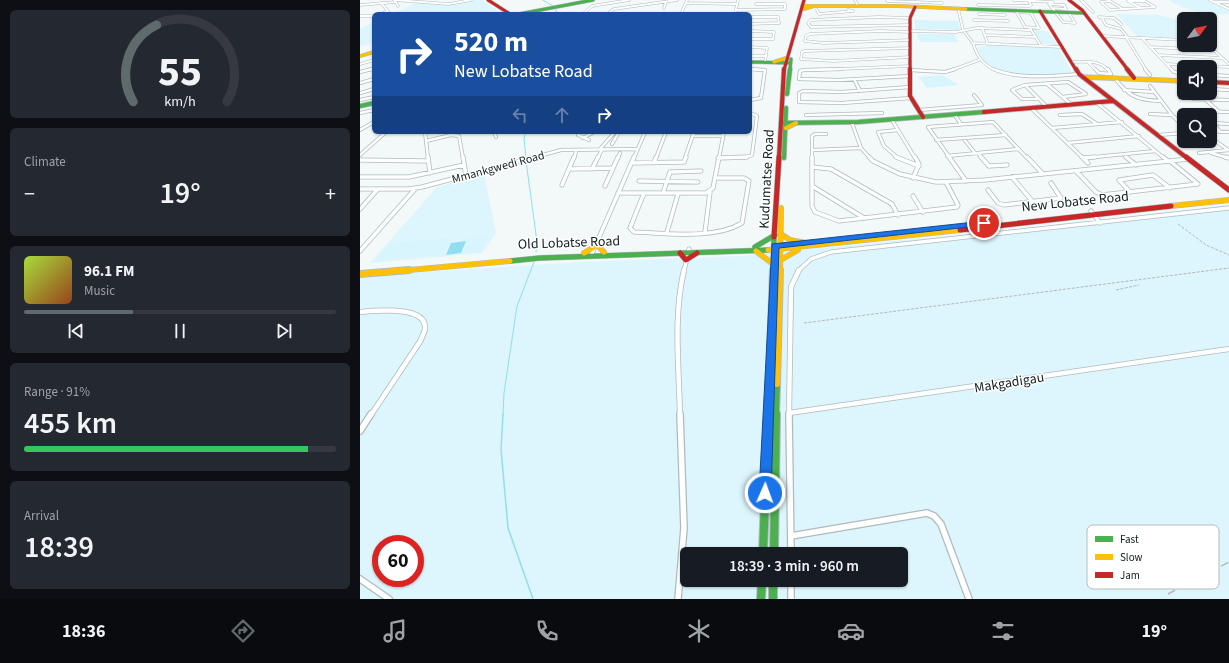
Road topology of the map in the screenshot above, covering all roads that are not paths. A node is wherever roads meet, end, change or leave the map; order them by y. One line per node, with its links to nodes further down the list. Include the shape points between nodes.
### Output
1 (394, 0): 2 (street, via 449,4)
2 (471, 0)
3 (488, 0): 55 (main road)
4 (587, 0): 56 (main road)
5 (629, 0): 19 (street)
6 (677, 0): 22 (street)
7 (687, 0): 29 (street)
8 (700, 0): 30 (street)
9 (719, 0): 31 (street)
10 (738, 0): 32 (street)
11 (757, 0): 33 (street)
12 (941, 0): 37 (street)
13 (976, 0): 51 (street)
14 (1014, 0): 15 (street)
15 (1029, 0): 20 (street); 44 (street, via 1030,6)
16 (1081, 0): 39 (street)
17 (1128, 0): 45 (street); 45 (street, via 1145,1 1155,6)
18 (1210, 0): 24 (street)
19 (624, 1): 27 (street); 40 (street)
20 (1068, 1): 38 (main road)
21 (1109, 1): 53 (street); 53 (street, via 1101,2 1108,10)
22 (666, 2): 40 (street); 42 (street)
23 (887, 2): 28 (main road); 37 (street); 41 (main road)
24 (1214, 2): 25 (street); 46 (street)
25 (1229, 2)
26 (382, 3): 35 (street); 36 (street, via 394,2); 54 (street, via 388,11)
27 (592, 3): 57 (main road); 58 (street)
28 (856, 3): 49 (main road)
29 (686, 4): 30 (street); 60 (street)
30 (699, 4): 31 (street)
31 (717, 4): 32 (street)
32 (736, 4): 47 (street)
33 (756, 4): 48 (street); 48 (street, via 784,4 784,9)
34 (805, 4): 49 (main road); 120 (main road, Kudumatse Road)
35 (360, 5)
36 (398, 6)
37 (943, 6): 41 (main road); 43 (main road)
38 (1078, 6): 39 (street); 66 (main road)
39 (1088, 6): 65 (street)
40 (630, 7): 59 (street)
41 (915, 7): 71 (main road)
42 (664, 8)
43 (958, 8): 51 (main road); 83 (street)
44 (1023, 9): 51 (street); 62 (main road); 63 (main road)
45 (1142, 9): 53 (street)
46 (1228, 9)
47 (736, 10): 48 (street)
48 (755, 10)
49 (833, 10): 50 (street, via 854,11)
50 (848, 10)
51 (978, 10): 61 (main road); 74 (street)
52 (1053, 10): 52 (street, via 1064,9 1066,8 1062,4 1050,4); 63 (main road); 64 (main road); 64 (street, via 1065,23 1075,23)
53 (1124, 10)
54 (386, 12)
55 (505, 12)
56 (524, 12)
57 (532, 12)
58 (585, 12)
59 (610, 12)
60 (682, 12)
61 (1004, 12): 62 (main road); 75 (street)
62 (1016, 12): 81 (street, via 1025,28); 81 (street, via 1032,14 1040,28)
63 (1040, 12): 101 (main road)
64 (1069, 12): 66 (main road)
65 (1093, 12)
66 (1084, 13): 89 (main road)
67 (360, 16): 68 (street)
68 (372, 16)
69 (752, 17): 76 (street, via 778,17 779,24)
70 (1099, 17): 72 (street)
71 (910, 18): 78 (street, via 810,20 808,23 811,27); 82 (main road)
72 (1102, 18): 77 (street, via 1114,18); 91 (street, via 1106,25 1121,29)
73 (974, 20): 74 (street)
74 (981, 20): 75 (street)
75 (1008, 21): 80 (street)
76 (752, 24)
77 (1121, 24)
78 (858, 25): 82 (street); 85 (street)
79 (982, 28): 80 (street); 83 (street); 88 (street)
80 (1012, 29): 81 (street)
81 (1030, 29): 90 (street)
82 (910, 30): 85 (street); 86 (street); 94 (main road)
83 (963, 30): 86 (street); 87 (street)
84 (752, 31): 93 (street, via 774,32 773,39)
85 (863, 32): 96 (street, via 808,35 805,42)
86 (956, 32): 87 (street)
87 (967, 36): 97 (street)
88 (985, 36): 90 (street); 98 (street)
89 (1102, 36): 91 (street); 135 (main road)
90 (1036, 37): 99 (street)
91 (1127, 38): 92 (street); 130 (street)
92 (1142, 38): 95 (street); 102 (street)
93 (752, 39)
94 (910, 40): 96 (street); 103 (main road)
95 (1177, 40)
96 (853, 42): 105 (street)
97 (973, 43): 98 (street); 115 (street)
98 (988, 44): 99 (street)
99 (1041, 46): 101 (street)
100 (752, 47): 113 (street, via 767,48)
101 (1062, 47): 118 (main road)
102 (1150, 47): 104 (street); 108 (street)
103 (910, 48): 105 (street); 111 (main road)
104 (1177, 48)
105 (858, 50): 114 (street, via 805,51 802,52 801,59)
106 (372, 52): 109 (main road)
107 (1215, 52): 112 (street)
108 (1158, 55): 112 (street); 122 (street)
109 (360, 56)
110 (752, 56): 113 (street)
111 (910, 57): 114 (street); 127 (main road)
112 (1222, 58): 123 (street)
113 (766, 59): 117 (main road); 120 (main road)
114 (855, 59): 124 (street)
115 (979, 60): 127 (street, via 944,72); 132 (street, via 1011,75)
116 (372, 61): 121 (street)
117 (752, 62)
118 (1071, 62): 119 (street); 132 (main road)
119 (1088, 62): 119 (street, via 1103,64 1111,74 1099,73)
120 (786, 63): 189 (main road, Kudumatse Road)
121 (360, 64)
122 (1167, 64): 123 (street); 129 (street)
123 (1229, 65)
124 (861, 68): 127 (street); 136 (street, via 804,70 800,71 799,79)
125 (372, 69): 128 (street)
126 (752, 69): 160 (street, via 765,70 761,98)
127 (910, 71): 136 (street); 145 (main road)
128 (360, 72)
129 (1177, 73)
130 (1150, 75)
131 (1217, 75): 133 (street)
132 (1081, 76): 134 (main road); 163 (main road)
133 (1229, 76)
134 (1114, 77): 135 (main road); 148 (street)
135 (1134, 78): 138 (main road)
136 (854, 79): 150 (street)
137 (372, 80): 140 (street)
138 (1176, 80)
139 (1217, 82): 142 (main road)
140 (360, 83)
141 (1046, 83): 143 (street); 155 (street); 155 (street, via 1070,82 1086,94)
142 (1229, 83)
143 (1025, 85): 157 (street); 157 (street, via 1013,91 1022,99)
144 (1150, 86): 151 (street)
145 (910, 87): 150 (street); 156 (main road)
146 (1217, 89): 149 (street)
147 (372, 90): 152 (street)
148 (1124, 90): 151 (street); 164 (street, via 1138,100)
149 (1229, 90)
150 (860, 91): 156 (street, via 801,92 799,102 842,103)
151 (1154, 92): 164 (street)
152 (360, 93)
153 (974, 95): 172 (street, via 982,105)
154 (372, 97): 159 (street)
155 (1063, 97): 167 (street)
156 (911, 98): 172 (main road)
157 (1039, 99): 169 (street)
158 (1217, 99): 162 (street)
159 (360, 100)
160 (752, 100)
161 (1207, 100): 173 (street)
162 (1229, 100)
163 (1113, 101): 166 (main road); 217 (main road)
164 (1161, 101): 183 (street)
165 (372, 103): 168 (main road)
166 (1097, 103): 167 (main road); 187 (street)
167 (1072, 105): 169 (main road)
168 (360, 106)
169 (1047, 107): 170 (main road)
170 (1031, 108): 178 (main road); 198 (street)
171 (372, 110): 175 (street)
172 (919, 110): 184 (main road)
173 (1218, 111): 174 (street)
174 (1229, 112)
175 (360, 113)
176 (882, 113): 181 (street)
177 (752, 114): 245 (street, via 757,116 752,155 744,158)
178 (954, 114): 184 (main road); 193 (street)
179 (1150, 114): 183 (street)
180 (806, 115): 181 (street)
181 (837, 115): 190 (street)
182 (1060, 115): 194 (street, via 1082,114)
183 (1172, 115): 186 (street)
184 (923, 117): 185 (main road)
185 (892, 120): 191 (main road); 201 (street)
186 (1177, 120)
187 (1122, 122): 194 (street); 220 (street)
188 (372, 123): 197 (street)
189 (785, 123): 190 (main road); 306 (main road, Kudumatse Road)
190 (838, 123): 191 (main road)
191 (852, 123): 230 (street)
192 (1217, 123): 195 (street)
193 (962, 124): 215 (street, via 993,122); 225 (street, via 928,127)
194 (1096, 124): 198 (street)
195 (1229, 124)
196 (360, 126): 197 (street)
197 (365, 126): 200 (street)
198 (1052, 128): 228 (street)
199 (1217, 128): 203 (street)
200 (360, 130)
201 (898, 130): 257 (street); 257 (street, via 878,132 882,145 898,159)
202 (1217, 132): 203 (street)
203 (1220, 132): 204 (street)
204 (1229, 132)
205 (384, 134): 243 (street)
206 (425, 134): 226 (street)
207 (495, 134): 221 (street)
208 (591, 134): 222 (street)
209 (612, 134): 231 (street)
210 (618, 134): 229 (street)
211 (644, 134): 232 (street)
212 (665, 134): 253 (street)
213 (723, 134): 219 (street); 245 (street)
214 (826, 134): 234 (street, via 813,134)
215 (1006, 134): 223 (street); 233 (street)
216 (1177, 134): 217 (street)
217 (1158, 135): 248 (main road)
218 (578, 136): 222 (street)
219 (692, 136): 253 (street, via 684,162)
220 (1140, 136): 228 (street); 236 (street)
221 (496, 137)
222 (584, 138): 224 (street)
223 (963, 138): 225 (street); 240 (street)
224 (589, 140)
225 (936, 140): 244 (street)
226 (426, 141): 250 (street); 255 (street, via 451,135 459,136)
227 (1217, 142): 235 (street)
228 (1067, 143): 246 (street)
229 (612, 144)
230 (861, 148): 234 (street); 271 (street, via 883,167)
231 (601, 149): 232 (street, Mmankgwedi Road); 262 (street); 267 (street, Mmankgwedi Road, via 562,150)
232 (637, 149): 252 (street)
233 (1018, 149): 240 (street); 266 (street)
234 (813, 150): 259 (street)
235 (1228, 150): 238 (street)
236 (1155, 151): 242 (street); 251 (street)
237 (576, 152): 261 (street)
238 (1208, 152): 241 (street); 247 (street)
239 (620, 153): 260 (street)
240 (976, 153): 244 (street); 258 (street, via 989,166)
241 (1199, 153)
242 (1123, 154): 246 (street); 256 (street)
243 (360, 155)
244 (947, 156): 274 (street)
245 (718, 158): 270 (street)
246 (1082, 158): 254 (street)
247 (1229, 158)
248 (1189, 159): 251 (street); 286 (main road)
249 (360, 160): 250 (street)
250 (428, 161): 265 (street)
251 (1169, 161): 256 (street); 282 (street, via 1198,184)
252 (631, 163): 253 (street); 289 (street)
253 (654, 163)
254 (1088, 163)
255 (464, 165): 265 (street); 267 (street)
256 (1136, 165): 264 (street)
257 (919, 166): 271 (street)
258 (1007, 166)
259 (812, 167): 280 (street); 301 (street, via 831,169 892,204)
260 (613, 168): 262 (street); 279 (street)
261 (569, 169): 262 (street); 278 (street)
262 (592, 169)
263 (701, 171): 273 (street, via 672,172 668,174)
264 (1076, 171): 266 (street); 288 (street, via 1100,194)
265 (430, 173): 268 (street, via 409,177)
266 (1042, 174): 269 (street)
267 (466, 176): 281 (street, Mmankgwedi Road)
268 (360, 177)
269 (1012, 177): 274 (street); 296 (street)
270 (714, 178): 287 (street); 305 (street, via 744,178 748,181 742,223 730,230)
271 (913, 178): 276 (street)
272 (639, 181): 273 (street)
273 (666, 181): 275 (street); 291 (street)
274 (966, 181): 276 (street)
275 (698, 182)
276 (946, 182): 299 (street, via 958,207)
277 (1051, 183): 296 (street, via 1061,198)
278 (562, 185)
279 (605, 186)
280 (812, 186): 302 (street); 302 (street, via 812,206 815,212 836,221)
281 (415, 188): 284 (street, Mmankgwedi Road); 311 (street)
282 (1170, 188): 288 (street); 288 (street, via 1154,175 1119,180)
283 (360, 189): 284 (street, Mmankgwedi Road)
284 (378, 189): 298 (street)
285 (988, 190): 296 (street, via 1002,205)
286 (1229, 190)
287 (710, 192): 292 (street); 305 (street)
288 (1130, 192)
289 (618, 193): 290 (street); 307 (street)
290 (644, 193): 291 (street); 304 (street, via 630,228 634,232)
291 (663, 193): 292 (street)
292 (678, 194): 304 (street)
293 (913, 196): 299 (street)
294 (1229, 196): 300 (main road, New Lobatse Road)
295 (1229, 200): 300 (main road)
296 (1034, 202)
297 (1229, 208): 303 (street)
298 (360, 209)
299 (923, 212): 301 (street)
300 (1092, 213): 303 (street); 308 (main road, New Lobatse Road)
301 (898, 215): 302 (street)
302 (865, 218)
303 (1100, 223): 324 (street, via 832,252 809,259 795,274 791,287)
304 (667, 232): 305 (street)
305 (705, 232)
306 (778, 234): 308 (main road); 309 (main road, Kudumatse Road); 310 (main road)
307 (597, 245): 313 (main road); 314 (main road); 317 (street)
308 (805, 245): 309 (main road, New Lobatse Road); 319 (main road)
309 (777, 248): 310 (main road, New Lobatse Road); 319 (main road, Kudumatse Road)
310 (755, 249): 312 (main road, Old Lobatse Road); 316 (main road); 319 (main road)
311 (360, 251)
312 (689, 251): 313 (main road, Old Lobatse Road); 315 (main road); 316 (main road); 318 (street)
313 (604, 252): 317 (main road, Old Lobatse Road)
314 (584, 253): 317 (main road, Old Lobatse Road); 320 (main road, Old Lobatse Road, via 501,257)
315 (680, 253): 317 (main road); 318 (main road)
316 (698, 253): 318 (main road)
317 (591, 254): 321 (main road, Old Lobatse Road)
318 (686, 260): 335 (street, via 676,317 684,528)
319 (776, 263): 327 (main road, Kudumatse Road); 328 (main road, Kudumatse Road)
320 (360, 270)
321 (360, 274)
322 (360, 312): 325 (street, via 417,313 426,324 421,340)
323 (1229, 349): 324 (street, Makgadigau)
324 (789, 413): 326 (street)
325 (360, 431)
326 (791, 536): 329 (street); 339 (street, via 927,513 941,524)
327 (763, 547)
328 (774, 547)
329 (791, 547)
330 (360, 579): 334 (street)
331 (762, 587): 336 (main road)
332 (773, 587): 337 (main road)
333 (791, 587): 338 (street)
334 (390, 599)
335 (678, 599)
336 (761, 599)
337 (773, 599)
338 (791, 599)
339 (969, 599)

